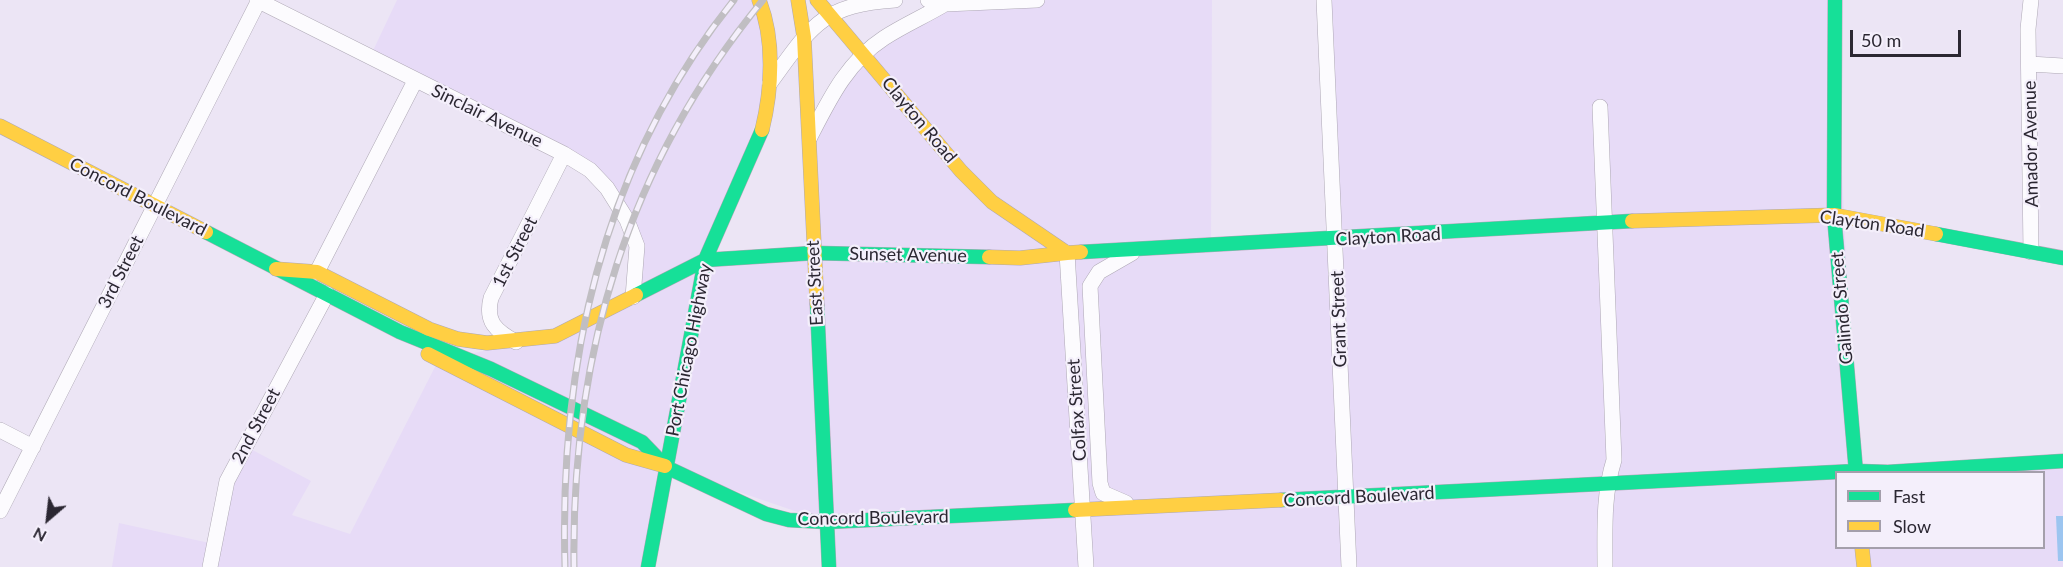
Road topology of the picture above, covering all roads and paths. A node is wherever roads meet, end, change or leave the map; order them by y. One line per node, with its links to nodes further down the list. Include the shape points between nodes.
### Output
1 (258, 0): 17 (street, Sinclair Avenue); 23 (street, 3rd Street)
2 (759, 0): 18 (main road, Port Chicago Highway, via 766,18)
3 (798, 0): 13 (main road, East Street)
4 (817, 0): 12 (main road, Clayton Road)
5 (895, 0): 12 (street, via 857,4)
6 (928, 0): 11 (street)
7 (1037, 0): 11 (street)
8 (1324, 0): 26 (street, Grant Street)
9 (1834, 0): 24 (main road, Galindo Street)
10 (2031, 0): 15 (street, Amador Avenue)
11 (945, 4): 14 (street, via 890,34)
12 (829, 14): 13 (street); 14 (main road, Clayton Road)
13 (804, 37): 18 (street); 21 (main road, East Street)
14 (864, 55): 21 (street, via 838,82); 30 (main road, Clayton Road, via 961,171 992,202)
15 (2030, 64): 16 (street); 28 (street, Amador Avenue)
16 (2063, 66)
17 (415, 81): 22 (street, Sinclair Avenue); 34 (street)
18 (770, 84): 32 (main road, Port Chicago Highway, via 760,138)
19 (1600, 107): 25 (street)
20 (0, 126): 23 (main road, Concord Boulevard)
21 (808, 140): 29 (main road, East Street)
22 (564, 154): 36 (street, Sinclair Avenue, via 590,170 607,188 633,233 637,246); 37 (street, 1st Street, via 491,298 491,323 499,333)
23 (155, 205): 33 (main road, Concord Boulevard); 39 (street, 3rd Street)
24 (1834, 215): 25 (main road, Clayton Road, via 1685,218); 28 (main road, Clayton Road); 42 (main road, Galindo Street)
25 (1603, 225): 26 (main road, Clayton Road); 45 (street, via 1614,460)
26 (1336, 240): 27 (main road, Clayton Road); 46 (street, Grant Street)
27 (1135, 251): 30 (main road, Clayton Road); 47 (street, Colfax Street, via 1099,272 1090,286 1100,483 1103,494)
28 (2031, 252): 31 (main road, Clayton Road)
29 (814, 253): 30 (main road, Sunset Avenue, via 1020,258); 32 (main road, Sunset Avenue); 50 (main road, East Street)
30 (1067, 253): 48 (street, Colfax Street)
31 (2063, 258)
32 (705, 260): 36 (main road, Sunset Avenue); 41 (main road, Port Chicago Highway)
33 (276, 269): 34 (main road, Concord Boulevard); 35 (main road, Concord Boulevard)
34 (317, 272): 37 (main road, Concord Boulevard, via 416,323 458,339)
35 (327, 294): 41 (main road, Concord Boulevard, via 400,332 492,369 642,442); 52 (street, 2nd Street, via 227,481)
36 (633, 297): 37 (main road, Sunset Avenue, via 555,336)
37 (516, 342)
38 (0, 430): 39 (street)
39 (33, 447): 49 (street, 3rd Street)
40 (2063, 461): 43 (main road, Concord Boulevard)
41 (666, 466): 50 (main road, Concord Boulevard, via 765,514); 53 (main road, Port Chicago Highway)
42 (1856, 471)
43 (1904, 471)
44 (1835, 473): 45 (main road, Concord Boulevard)
45 (1607, 483): 46 (main road, Concord Boulevard); 57 (street)
46 (1347, 499): 47 (main road, Concord Boulevard); 56 (street, Grant Street)
47 (1136, 507): 48 (main road, Concord Boulevard)
48 (1083, 510): 50 (main road, Concord Boulevard); 55 (street, Colfax Street)
49 (0, 511)
50 (827, 522): 54 (main road, East Street)
51 (1862, 549): 58 (main road)
52 (210, 567)
53 (648, 567)
54 (829, 567)
55 (1086, 567)
56 (1349, 567)
57 (1605, 567)
58 (1864, 567)

